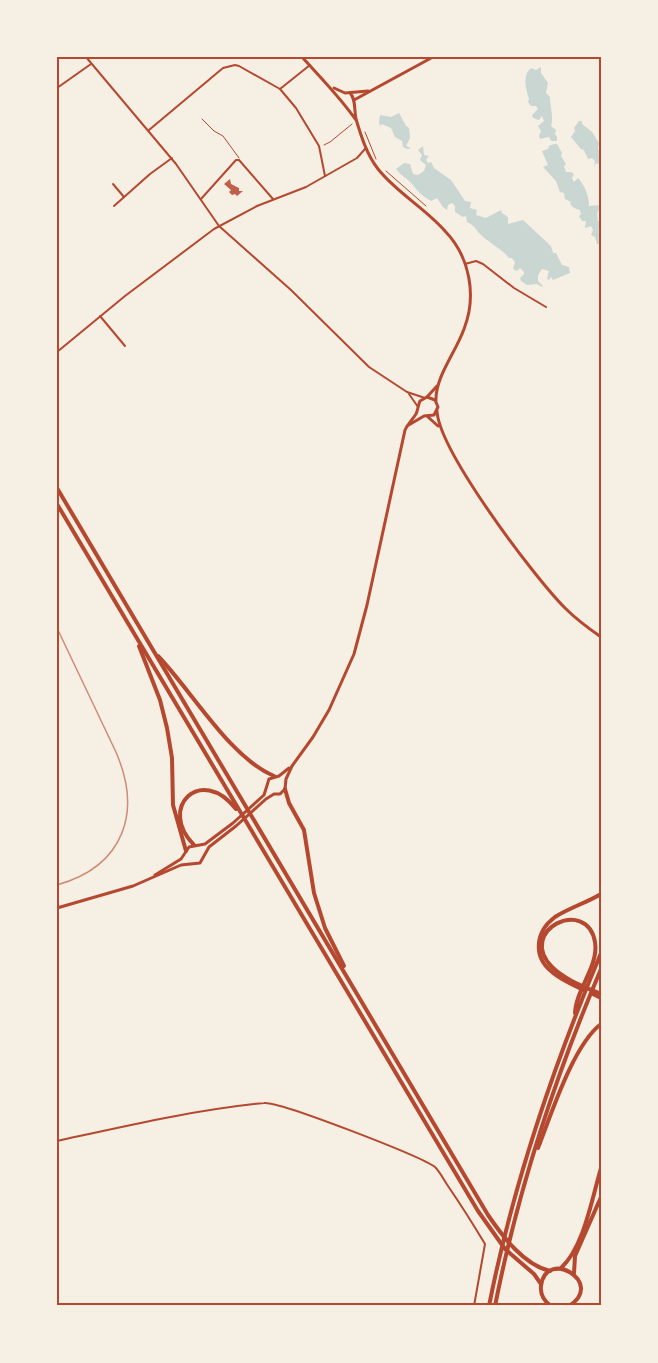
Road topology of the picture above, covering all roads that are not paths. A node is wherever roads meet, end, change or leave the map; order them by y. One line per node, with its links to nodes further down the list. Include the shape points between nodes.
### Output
1 (86, 57): 4 (street)
2 (302, 57): 5 (main road)
3 (433, 57): 9 (main road)
4 (91, 64): 7 (street); 17 (street)
5 (310, 65): 6 (main road); 8 (street)
6 (330, 86): 10 (main road); 12 (main road)
7 (57, 88)
8 (280, 88): 17 (street, via 239,66 223,68); 21 (street, via 319,146)
9 (370, 91): 11 (main road); 13 (main road)
10 (345, 93): 11 (main road); 12 (main road)
11 (350, 93): 13 (main road)
12 (340, 99): 14 (main road)
13 (354, 102): 14 (main road); 16 (main road)
14 (346, 106): 16 (main road)
15 (202, 118): 20 (lane, via 223,135)
16 (357, 121): 18 (main road)
17 (149, 130): 19 (street)
18 (366, 148): 21 (street, via 361,156); 28 (main road, via 385,178 445,231)
19 (172, 158): 23 (street); 24 (street)
20 (239, 160): 24 (street); 25 (street)
21 (326, 176): 25 (street)
22 (113, 184): 23 (street)
23 (124, 197): 26 (street)
24 (201, 199): 27 (street)
25 (273, 199): 27 (street)
26 (114, 206)
27 (219, 226): 30 (street); 34 (street, via 364,363)
28 (465, 264): 29 (street, via 483,264); 33 (main road, via 470,283 469,315)
29 (546, 307)
30 (100, 316): 31 (street); 32 (street)
31 (125, 346)
32 (57, 352)
33 (438, 385): 35 (main road); 36 (main road)
34 (407, 392): 35 (street); 37 (street)
35 (426, 397): 36 (main road); 37 (main road)
36 (436, 402): 38 (main road)
37 (418, 408): 39 (main road); 40 (main road)
38 (437, 411): 39 (main road); 41 (main road)
39 (426, 416): 40 (main road); 41 (main road)
40 (407, 426): 47 (main road, via 354,654 329,710)
41 (440, 427): 45 (main road, via 493,517 543,584)
42 (57, 488): 46 (main road)
43 (57, 504): 44 (main road)
44 (135, 634): 53 (main road); 57 (main road, via 167,728 173,805)
45 (601, 637)
46 (154, 651): 48 (main road, via 240,752); 66 (main road)
47 (292, 766): 48 (main road); 49 (main road)
48 (276, 776): 49 (main road); 50 (main road, via 269,779)
49 (286, 784): 51 (main road)
50 (267, 788): 52 (main road); 54 (main road)
51 (285, 789): 52 (main road); 66 (main road, via 304,830 314,893 325,928)
52 (274, 794): 54 (main road)
53 (247, 823): 55 (main road, via 223,795 197,790 186,797 179,813 186,836); 76 (main road, via 478,1211 505,1249)
54 (235, 825): 56 (main road); 58 (main road)
55 (194, 845): 56 (main road); 57 (main road)
56 (199, 846): 58 (main road)
57 (186, 853): 59 (main road); 60 (main road)
58 (205, 855): 59 (main road, via 200,863)
59 (190, 863): 60 (main road)
60 (152, 877): 62 (main road, via 108,895)
61 (601, 894): 67 (main road, via 553,919 542,932 538,946 543,962 553,973)
62 (57, 908)
63 (601, 953): 65 (main road)
64 (601, 969): 71 (main road, via 564,1061)
65 (586, 984): 67 (main road, via 595,951 593,937 588,927 578,921 560,921 543,939 546,960 560,973); 79 (main road, via 535,1130)
66 (355, 989): 74 (main road, via 498,1230 528,1259)
67 (601, 996)
68 (601, 1024): 71 (main road, via 588,1036 576,1059)
69 (57, 1141): 78 (street, via 173,1115 266,1102 425,1161 437,1169 485,1244)
70 (601, 1168): 73 (main road, via 576,1248)
71 (528, 1172): 80 (main road)
72 (601, 1197): 75 (main road, via 575,1256)
73 (561, 1268): 74 (main road); 75 (main road)
74 (550, 1271): 76 (main road)
75 (574, 1273): 77 (main road, via 580,1287)
76 (541, 1284): 81 (main road, via 542,1296)
77 (572, 1305)
78 (474, 1306)
79 (489, 1306)
80 (495, 1306)
81 (551, 1306)

